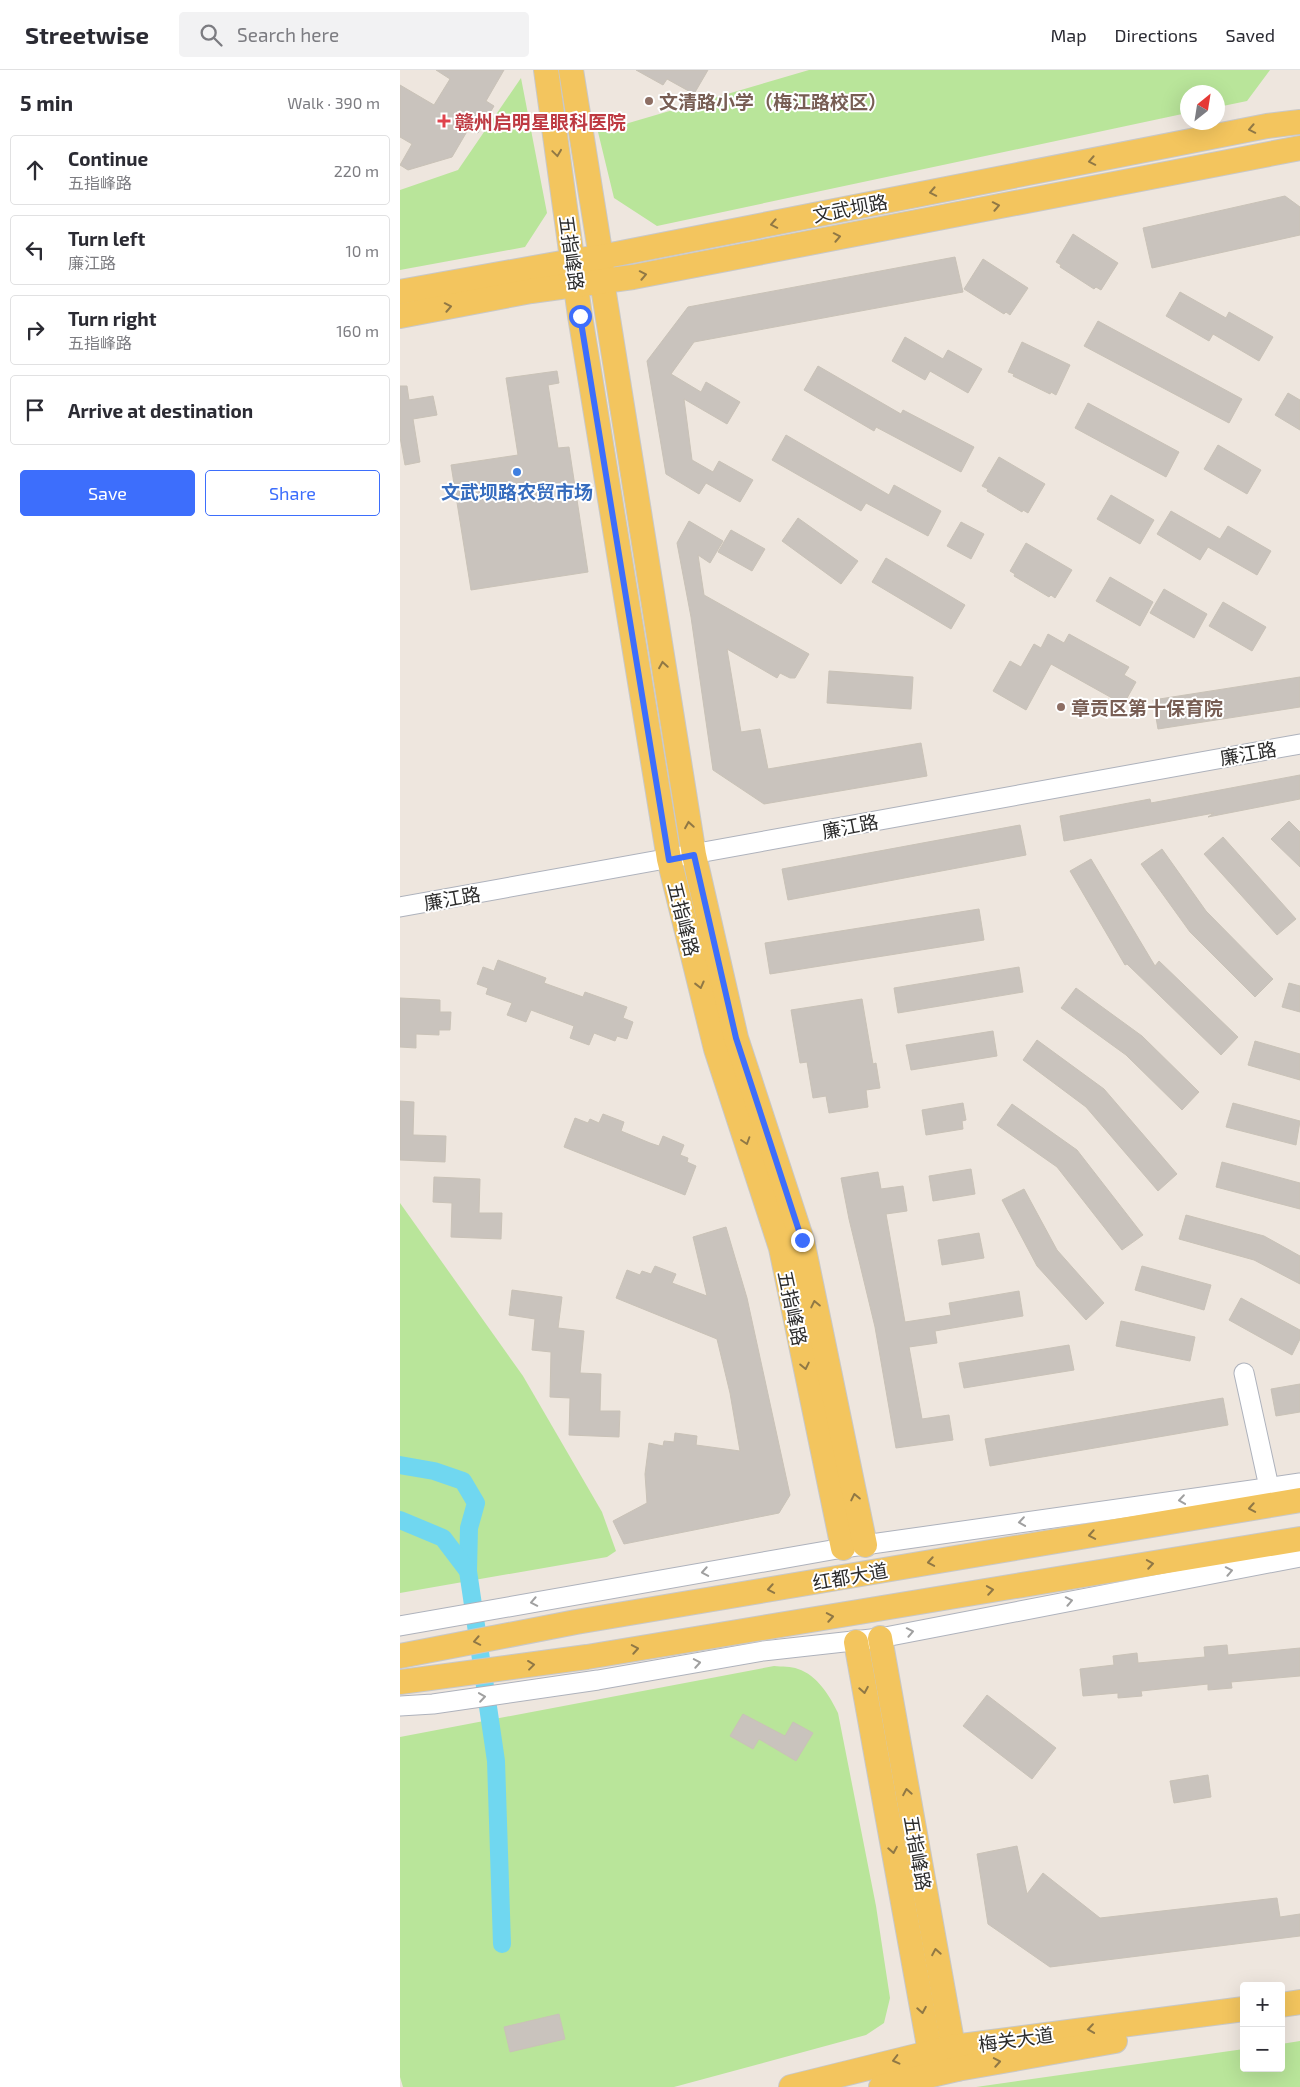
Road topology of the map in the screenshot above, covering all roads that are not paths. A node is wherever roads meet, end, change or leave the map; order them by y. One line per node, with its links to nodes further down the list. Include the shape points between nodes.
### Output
1 (546, 70): 5 (main road, 五指峰路, one-way to 5)
2 (571, 70): 6 (main road, 五指峰路)
3 (1300, 122): 6 (main road, 文武坝路, one-way to 6, via 1257,128)
4 (1300, 148): 6 (main road, 文武坝路, one-way to 4, via 633,277)
5 (573, 261): 6 (main road, 文武坝路); 7 (main road, 五指峰路); 8 (main road, 文武坝路)
6 (601, 269): 7 (main road, 文武坝路); 11 (main road, 五指峰路, one-way to 6)
7 (577, 285): 9 (main road, 文武坝路, one-way to 7); 12 (main road, 五指峰路)
8 (400, 292)
9 (400, 316)
10 (1300, 744): 11 (street, 廉江路)
11 (694, 855): 12 (street, 廉江路); 19 (main road, 五指峰路, one-way to 11, via 802,1240 736,1038)
12 (669, 860): 13 (street, 廉江路); 19 (main road, 五指峰路, one-way to 19, via 716,1049 781,1248)
13 (400, 907)
14 (1244, 1374): 16 (street)
15 (1300, 1483): 16 (street)
16 (1269, 1487): 19 (street, one-way to 19)
17 (1300, 1500): 24 (main road, 红都大道, one-way to 24, via 576,1622)
18 (1300, 1539): 25 (main road, 红都大道, one-way to 18, via 587,1657)
19 (854, 1546): 21 (street, one-way to 21)
20 (1300, 1557): 22 (street, one-way to 20)
21 (400, 1626)
22 (880, 1638): 23 (street); 33 (main road, 五指峰路, one-way to 22)
23 (856, 1642): 26 (street, one-way to 23, via 598,1680 763,1651); 33 (main road, one-way to 33)
24 (400, 1656)
25 (400, 1682)
26 (400, 1706)
27 (1300, 2002): 28 (main road)
28 (1285, 2004)
29 (1240, 2010): 33 (main road, 梅关大道, one-way to 33)
30 (1300, 2017): 31 (main road)
31 (1285, 2019)
32 (1240, 2023): 33 (main road, 梅关大道, one-way to 32)
33 (943, 2060): 34 (main road, 梅关大道, one-way to 34); 35 (main road, 梅关大道)
34 (791, 2087)
35 (881, 2087)

